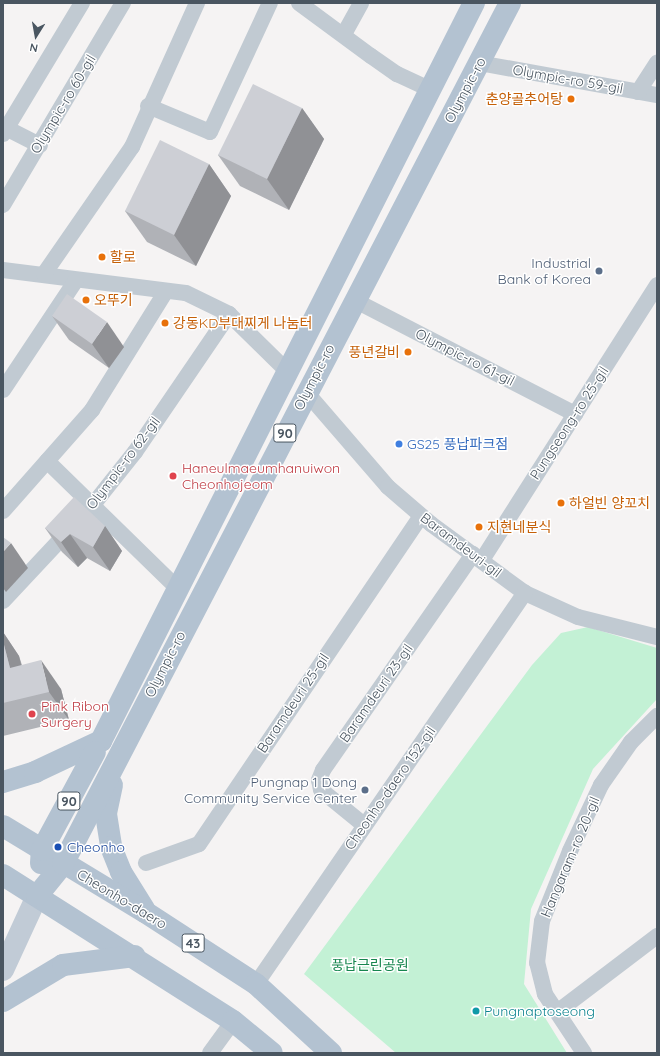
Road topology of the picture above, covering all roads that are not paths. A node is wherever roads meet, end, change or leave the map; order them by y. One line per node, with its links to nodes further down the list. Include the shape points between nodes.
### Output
1 (82, 3): 16 (street)
2 (123, 3): 17 (street, Olympic-ro 60-gil)
3 (197, 3): 15 (street)
4 (270, 3): 15 (street, via 210,132)
5 (299, 3): 9 (street)
6 (361, 3): 9 (street)
7 (474, 3): 12 (main road, Olympic-ro / 90)
8 (510, 3): 11 (main road, Olympic-ro / 90)
9 (344, 34): 12 (street, via 398,74)
10 (657, 62): 13 (street)
11 (479, 63): 13 (street, Olympic-ro 59-gil); 24 (main road, Olympic-ro / 90)
12 (430, 89): 26 (main road, Olympic-ro / 90)
13 (638, 92): 14 (street, Olympic-ro 59-gil)
14 (657, 95)
15 (148, 106): 20 (street, via 132,147)
16 (5, 131): 17 (street)
17 (40, 144): 18 (street, Olympic-ro 60-gil)
18 (3, 205)
19 (3, 270): 20 (street)
20 (44, 274): 21 (street)
21 (76, 280): 23 (street); 27 (street)
22 (657, 285): 29 (street, Pungseong-ro 25-gil)
23 (166, 290): 25 (street, via 186,293); 30 (street, via 92,410)
24 (354, 300): 28 (main road, Olympic-ro / 90); 29 (street, Olympic-ro 61-gil)
25 (229, 314): 26 (street); 31 (street, Olympic-ro 62-gil, via 136,452)
26 (287, 371): 35 (main road, Olympic-ro / 90)
27 (3, 390)
28 (306, 392): 33 (street, Baramdeuri-gil, via 388,487); 41 (main road, Olympic-ro / 90)
29 (575, 414): 34 (street, Pungseong-ro 25-gil)
30 (47, 461): 31 (street); 32 (street)
31 (92, 506): 35 (street); 37 (street, Olympic-ro 62-gil)
32 (3, 511)
33 (421, 516): 34 (street, Baramdeuri-gil); 47 (street, Baramdeuri 25-gil, via 199,844)
34 (477, 557): 36 (street, Baramdeuri-gil); 44 (street, Baramdeuri 23-gil, via 323,770 319,780 321,790)
35 (177, 588): 40 (main road, Olympic-ro / 90)
36 (525, 593): 38 (street, Baramdeuri-gil, via 578,617); 44 (street, Cheonho-daero 152-gil)
37 (3, 601)
38 (657, 637)
39 (657, 716): 57 (street, Hangaram-ro 20-gil, via 631,742 601,785 542,921 537,963 545,994)
40 (98, 747): 42 (main road); 43 (main road, via 98,759 84,788 87,795); 46 (main road, Olympic-ro / 90)
41 (120, 753): 43 (main road, Olympic-ro / 90); 51 (main road, via 106,814 110,847 121,872)
42 (3, 782)
43 (99, 793): 48 (main road, Olympic-ro / 90)
44 (364, 825): 55 (street, Cheonho-daero 152-gil)
45 (3, 826): 46 (main road, Cheonho-daero / 43)
46 (42, 850): 48 (main road, Cheonho-daero / 43); 50 (main road, Olympic-ro / 90)
47 (146, 863)
48 (63, 864): 50 (main road, Olympic-ro / 90); 51 (main road, Cheonho-daero / 43)
49 (3, 875): 50 (main road)
50 (37, 896): 53 (main road); 54 (main road, Olympic-ro / 90)
51 (145, 912): 55 (main road, Cheonho-daero / 43)
52 (657, 936): 57 (street)
53 (134, 956): 56 (main road, via 63,965); 58 (main road)
54 (3, 970)
55 (256, 984): 61 (main road, Cheonho-daero / 43)
56 (3, 1001)
57 (557, 1012): 62 (street, Hangaram-ro 20-gil)
58 (233, 1020): 59 (street); 60 (main road)
59 (210, 1053)
60 (272, 1053)
61 (331, 1053)
62 (584, 1053)

